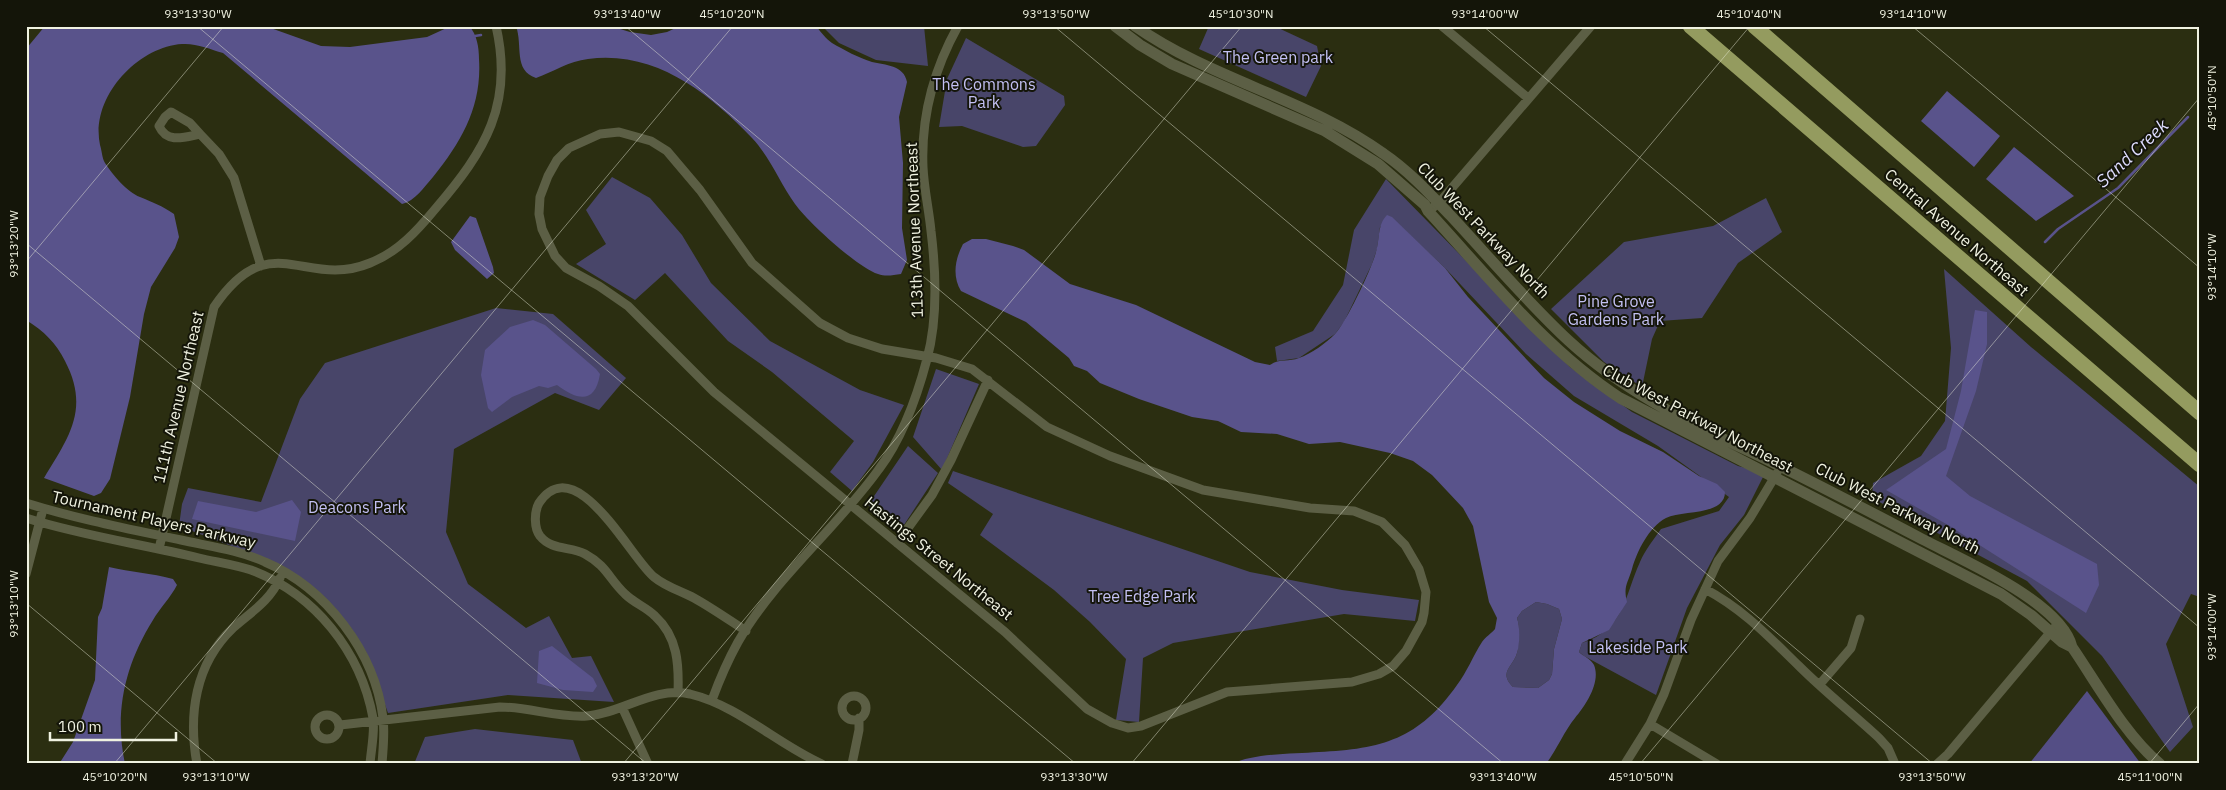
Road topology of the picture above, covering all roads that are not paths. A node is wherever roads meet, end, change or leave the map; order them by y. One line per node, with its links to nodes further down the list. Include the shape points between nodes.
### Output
1 (496, 26): 13 (street, 111th Avenue Northeast, via 501,91 490,130 467,171 415,234 388,254 353,268 278,262)
2 (958, 26): 14 (street, 113th Avenue Northeast, via 936,74 925,134 923,168 934,293 933,332)
3 (1115, 26): 12 (street, Club West Parkway Northeast, via 1172,64 1264,102 1334,136 1378,164 1426,205)
4 (1135, 26): 11 (street, Club West Parkway North, via 1178,52 1345,128 1386,155)
5 (1442, 26): 9 (street)
6 (1591, 26): 9 (street)
7 (1690, 26): 17 (highway, Central Avenue Northeast)
8 (1754, 26): 16 (highway, Central Avenue Northeast)
9 (1528, 98): 11 (street)
10 (200, 134): 13 (street, via 219,154 234,178)
11 (1439, 203): 12 (street); 18 (street, Club West Parkway North, via 1585,356 1659,404)
12 (1428, 211): 19 (street, Club West Parkway Northeast, via 1557,350 1591,379 1620,398)
13 (261, 266): 25 (street, 111th Avenue Northeast, via 235,279 214,307)
14 (928, 357): 15 (street, via 972,369); 21 (street, 113th Avenue Northeast, via 900,435 880,468); 21 (street, Hastings Street Northeast, via 882,349 848,338 820,323 752,263 681,166 667,151 651,141 619,132 600,134 569,148 548,176 540,197 539,214 544,236 566,268 628,306 714,392)
15 (988, 380): 26 (street, via 932,495); 26 (street, Hastings Street Northeast, via 1047,427 1110,456 1203,490 1310,508 1354,511 1382,522 1404,545 1419,569 1426,592 1422,622 1406,651 1393,666 1352,682 1227,692 1164,718 1128,728 1112,724 1087,709 1005,632)
16 (2200, 412)
17 (2200, 465)
18 (1781, 466): 19 (street); 33 (street, Club West Parkway North, via 1998,577)
19 (1774, 478): 31 (street, via 1718,561); 35 (street, Club West Parkway Northeast, via 2001,594)
20 (26, 503): 22 (street, Tournament Players Parkway)
21 (851, 505): 26 (street, Hastings Street Northeast); 34 (street, 113th Avenue Northeast, via 796,567)
22 (43, 509): 24 (street); 25 (street, Tournament Players Parkway)
23 (26, 518): 24 (street, Tournament Players Parkway)
24 (40, 522): 27 (street, Tournament Players Parkway); 29 (street)
25 (162, 536): 27 (street, 111th Avenue Northeast); 28 (street, Tournament Players Parkway, via 228,550 264,561)
26 (897, 543)
27 (159, 549): 30 (street, Tournament Players Parkway, via 250,570)
28 (283, 571): 30 (street); 42 (street, Tournament Players Parkway, via 323,602 347,630 373,678)
29 (26, 574)
30 (278, 583): 43 (street, Tournament Players Parkway, via 305,601 339,637 359,675); 46 (street, via 266,601 224,638 203,672 192,718)
31 (1705, 589): 37 (street, via 1748,616); 44 (street)
32 (1860, 619): 37 (street, via 1851,648)
33 (2056, 623): 35 (street); 36 (street, Club West Parkway North, via 2069,635)
34 (746, 631): 38 (street, via 656,578 639,563 612,524 580,493 561,489 545,497 537,507 540,535 553,546 583,553 595,560 623,592 656,616 667,630 677,654); 39 (street, 113th Avenue Northeast)
35 (2051, 634): 36 (street, Club West Parkway Northeast); 55 (street)
36 (2072, 647): 56 (street, Club West Parkway North, via 2147,752)
37 (1820, 684): 54 (street, via 1879,738)
38 (678, 693): 39 (street); 40 (street, via 649,696)
39 (712, 700): 50 (street)
40 (622, 707): 42 (street, via 585,716 500,707); 49 (street)
41 (859, 718): 51 (street)
42 (384, 719): 43 (street); 48 (street, Tournament Players Parkway)
43 (373, 720): 45 (street); 47 (street, Tournament Players Parkway)
44 (1650, 724): 52 (street); 53 (street)
45 (340, 725)
46 (197, 764)
47 (370, 764)
48 (382, 764)
49 (648, 764)
50 (822, 764)
51 (852, 764)
52 (1625, 764)
53 (1716, 764)
54 (1895, 764)
55 (1937, 764)
56 (2160, 764)

